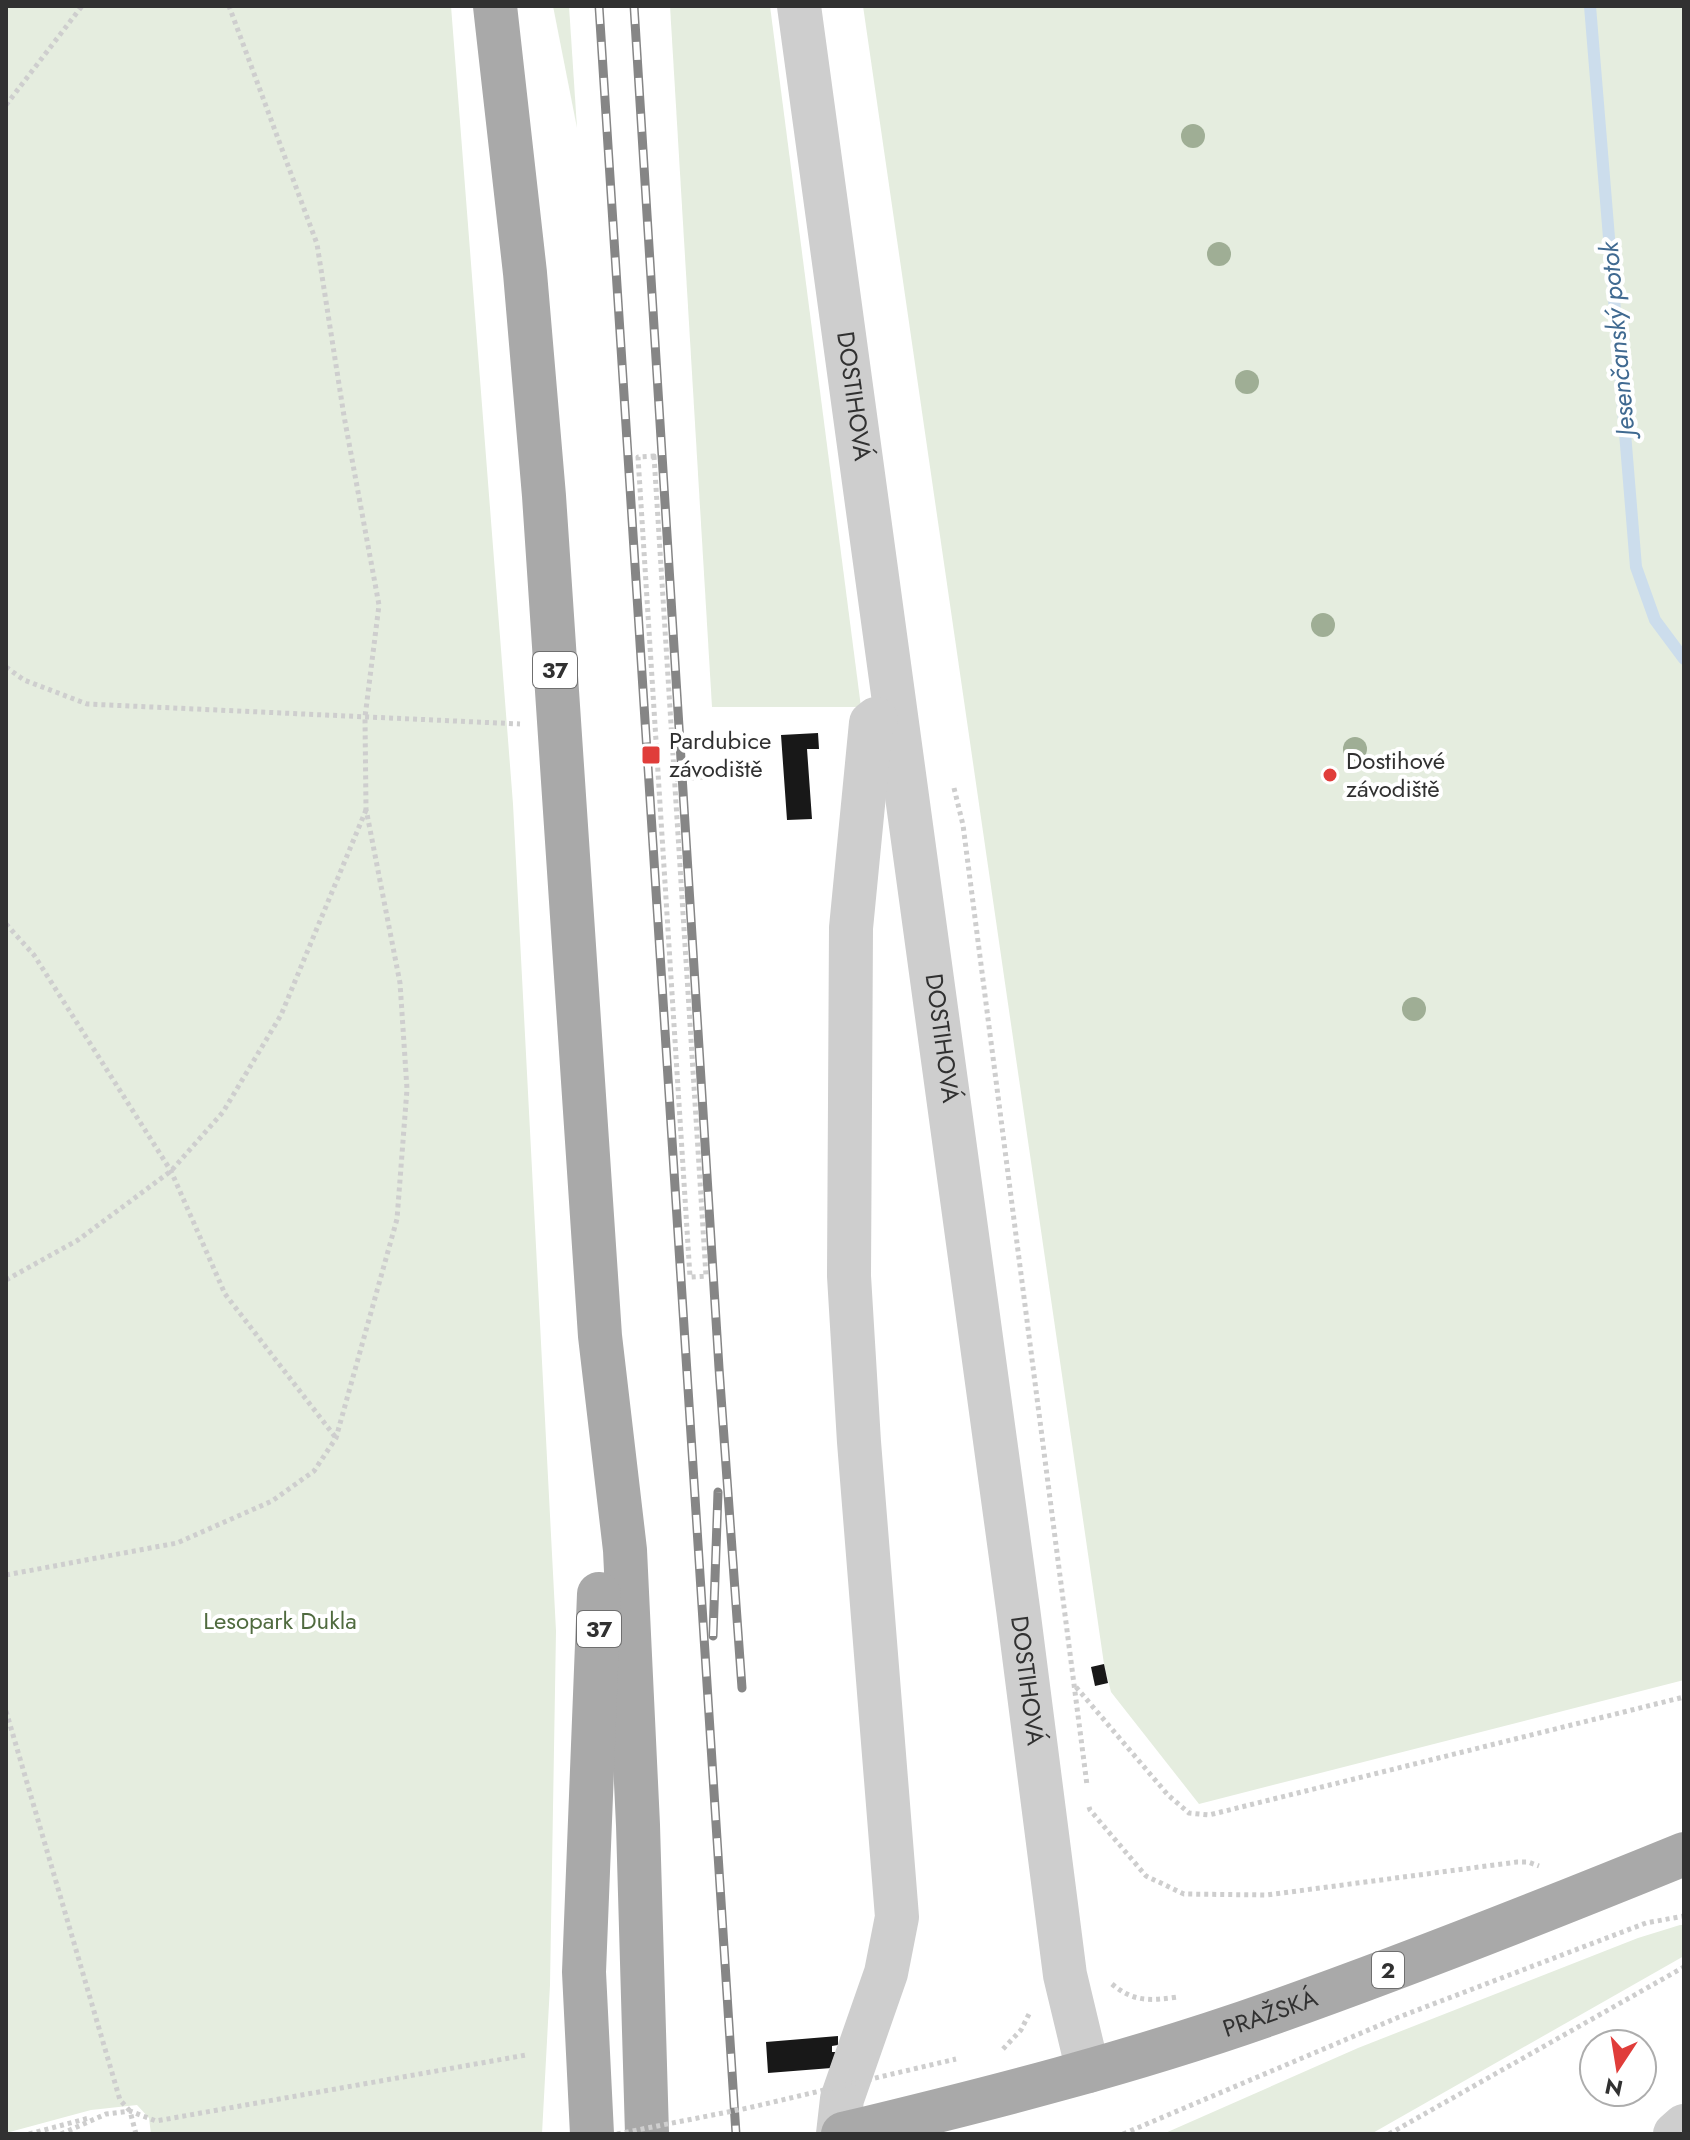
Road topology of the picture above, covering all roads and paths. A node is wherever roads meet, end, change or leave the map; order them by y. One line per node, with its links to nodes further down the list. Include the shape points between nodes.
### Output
1 (82, 6): 5 (path)
2 (229, 6): 7 (path, via 317,244 379,605)
3 (495, 6): 17 (main road, 37, via 543,480)
4 (799, 6): 28 (street, DOSTIHOVÁ, via 985,1345)
5 (6, 105)
6 (6, 667): 7 (path, via 24,680 87,704)
7 (365, 717): 9 (path); 13 (path)
8 (876, 719): 42 (street, via 871,723 851,928 849,1276 897,1917 886,1973 842,2099)
9 (523, 724)
10 (748, 774): 11 (path)
11 (675, 779): 11 (path, via 654,456 638,457 690,1277 706,1276)
12 (952, 779): 20 (path, via 963,825)
13 (366, 809): 15 (path, via 281,1015 223,1112); 18 (path, via 400,983 407,1089 397,1219)
14 (6, 924): 15 (path, via 34,955)
15 (171, 1171): 16 (path, via 78,1240); 18 (path, via 225,1294)
16 (6, 1280)
17 (600, 1336): 39 (main road, 37, via 599,1646 584,1972); 41 (main road, 37, via 625,1550)
18 (336, 1438): 19 (path, via 314,1471 272,1501 177,1543)
19 (6, 1575)
20 (1076, 1687): 21 (path, via 1168,1795 1189,1813 1209,1815); 24 (path, via 1090,1810 1146,1876 1184,1894 1267,1895 1517,1862 1542,1868)
21 (1684, 1697)
22 (6, 1711): 33 (path, via 120,2100)
23 (1684, 1854): 24 (main road, PRAŽSKÁ / 2)
24 (1542, 1890): 26 (path); 32 (main road, PRAŽSKÁ / 2, via 1274,2012)
25 (1684, 1916): 26 (path, via 1646,1923)
26 (1573, 1951): 43 (path, via 1399,2017)
27 (1684, 1967): 44 (path)
28 (1065, 1975): 29 (path, via 1100,1966 1118,1989 1144,2001); 32 (street, DOSTIHOVÁ)
29 (1191, 1993)
30 (526, 2055): 33 (path, via 156,2121)
31 (956, 2059): 40 (path, bridge)
32 (1088, 2071): 42 (main road, PRAŽSKÁ / 2)
33 (130, 2111): 34 (path); 38 (path)
34 (106, 2114): 36 (path); 37 (path)
35 (1684, 2126): 45 (street)
36 (29, 2134)
37 (61, 2134)
38 (136, 2134)
39 (592, 2134)
40 (617, 2134)
41 (647, 2134)
42 (840, 2134)
43 (1123, 2134)
44 (1389, 2134)
45 (1675, 2134)

